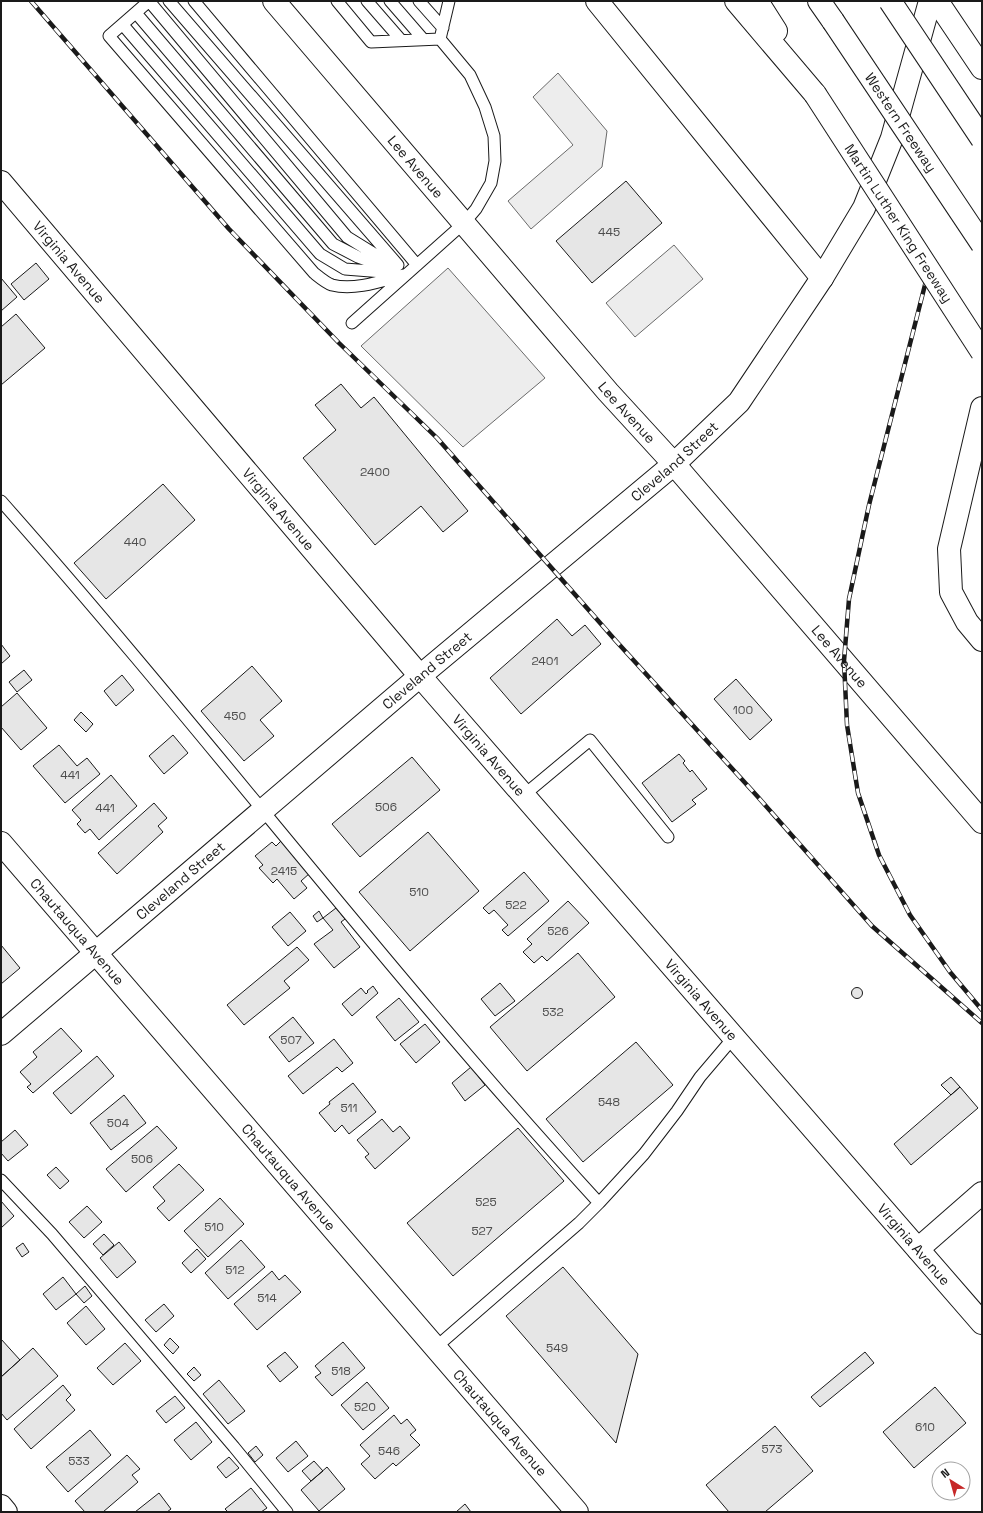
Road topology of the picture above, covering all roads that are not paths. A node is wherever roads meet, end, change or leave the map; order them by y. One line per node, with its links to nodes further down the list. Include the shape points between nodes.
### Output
1 (149, 1): 17 (lane); 29 (lane, via 347,237)
2 (169, 1): 29 (lane)
3 (194, 1): 28 (lane)
4 (274, 1): 26 (main road, Lee Avenue)
5 (337, 1): 20 (lane, via 372,42)
6 (367, 1): 20 (lane)
7 (390, 1): 21 (lane)
8 (419, 1): 19 (lane)
9 (598, 1): 30 (main road)
10 (736, 1): 23 (main road)
11 (757, 1): 23 (main road)
12 (819, 1): 27 (main road, Western Freeway, bridge)
13 (890, 1): 24 (main road, bridge)
14 (930, 1): 30 (main road, Cleveland Street, via 892,138 864,208)
15 (938, 1): 22 (main road)
16 (446, 3): 19 (lane)
17 (136, 13): 18 (lane); 29 (lane, via 333,244 358,257)
18 (123, 25): 29 (lane, via 320,254 345,269); 29 (lane, via 109,36 314,273 332,285 349,286 369,284)
19 (441, 34): 21 (lane); 26 (lane, via 470,75 494,136 491,183 476,209)
20 (401, 40): 21 (lane)
21 (423, 40)
22 (982, 68)
23 (815, 94): 32 (main road, Martin Luther King Freeway, bridge)
24 (982, 139)
25 (1, 182): 37 (main road, Virginia Avenue)
26 (464, 223): 28 (lane); 34 (main road, Lee Avenue, via 608,392)
27 (982, 244)
28 (417, 265): 29 (lane)
29 (407, 274): 31 (lane)
30 (822, 278): 34 (main road, Cleveland Street, via 739,402)
31 (352, 323)
32 (982, 352)
33 (982, 408): 36 (main road, via 948,548 951,592 967,622)
34 (674, 464): 37 (main road, Cleveland Street); 40 (main road, Lee Avenue)
35 (1, 501): 39 (lane, via 197,730)
36 (982, 640)
37 (420, 676): 38 (main road, Virginia Avenue); 39 (main road, Cleveland Street)
38 (524, 795): 41 (lane, via 590,740); 45 (main road, Virginia Avenue)
39 (262, 811): 43 (main road, Cleveland Street); 48 (lane, via 537,1135)
40 (982, 822)
41 (668, 837)
42 (1, 843): 43 (main road, Chautauqua Avenue)
43 (96, 953): 44 (main road, Cleveland Street); 51 (main road, Chautauqua Avenue)
44 (1, 1034)
45 (734, 1036): 48 (lane, via 700,1077 644,1154); 49 (main road, Virginia Avenue)
46 (1, 1180): 54 (lane, via 52,1234)
47 (982, 1193): 49 (main road)
48 (599, 1204): 51 (lane)
49 (918, 1249): 50 (main road, Virginia Avenue)
50 (982, 1323)
51 (435, 1348): 55 (main road, Chautauqua Avenue)
52 (1, 1506): 53 (main road)
53 (6, 1512)
54 (287, 1512)
55 (576, 1512)

